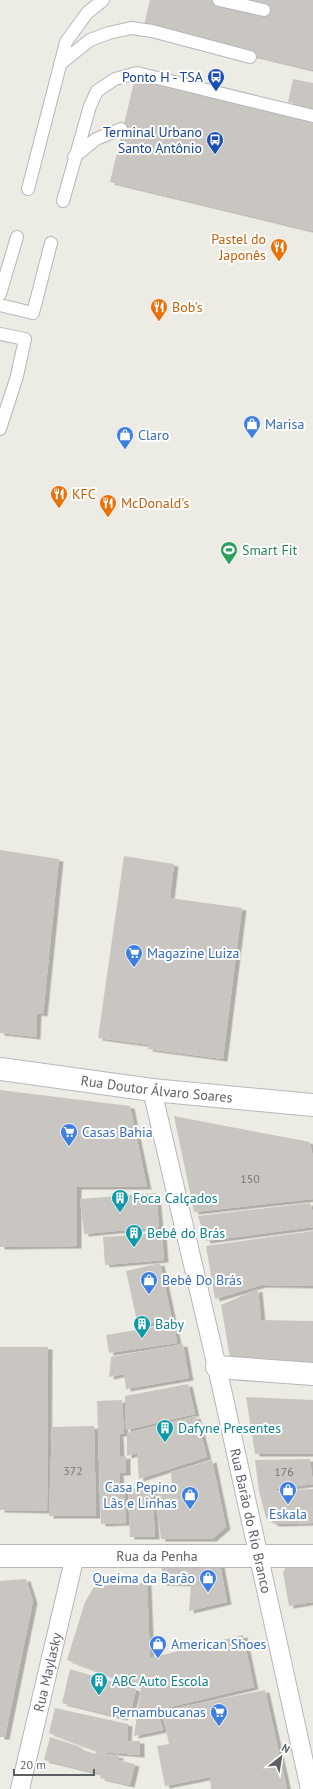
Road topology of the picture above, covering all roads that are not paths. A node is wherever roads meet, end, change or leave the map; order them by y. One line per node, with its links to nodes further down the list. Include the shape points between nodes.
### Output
1 (103, 0): 5 (lane, via 87,13 66,42)
2 (219, 0): 3 (lane)
3 (264, 10)
4 (250, 57): 5 (lane, via 132,28 90,40)
5 (60, 64): 9 (lane)
6 (313, 116): 8 (lane, via 137,73 115,79 98,91 90,106)
7 (121, 129): 8 (lane, via 96,139)
8 (74, 157): 10 (lane)
9 (28, 190)
10 (62, 201)
11 (17, 237): 13 (lane)
12 (51, 243): 14 (lane, via 33,313)
13 (0, 294)
14 (0, 306)
15 (0, 334): 16 (lane, via 25,339 17,376)
16 (0, 429)
17 (0, 1069): 18 (street, Rua Doutor Álvaro Soares)
18 (152, 1090): 19 (street, Rua Doutor Álvaro Soares); 20 (street, Rua Barão do Rio Branco)
19 (313, 1105)
20 (217, 1367): 21 (street); 24 (street, Rua Barão do Rio Branco)
21 (313, 1374)
22 (0, 1556): 23 (street, Rua da Penha)
23 (75, 1556): 24 (street, Rua da Penha); 26 (street, Rua Maylasky)
24 (259, 1556): 25 (street, Rua da Penha); 27 (street, Rua Barão do Rio Branco)
25 (313, 1556)
26 (20, 1789)
27 (310, 1789)

